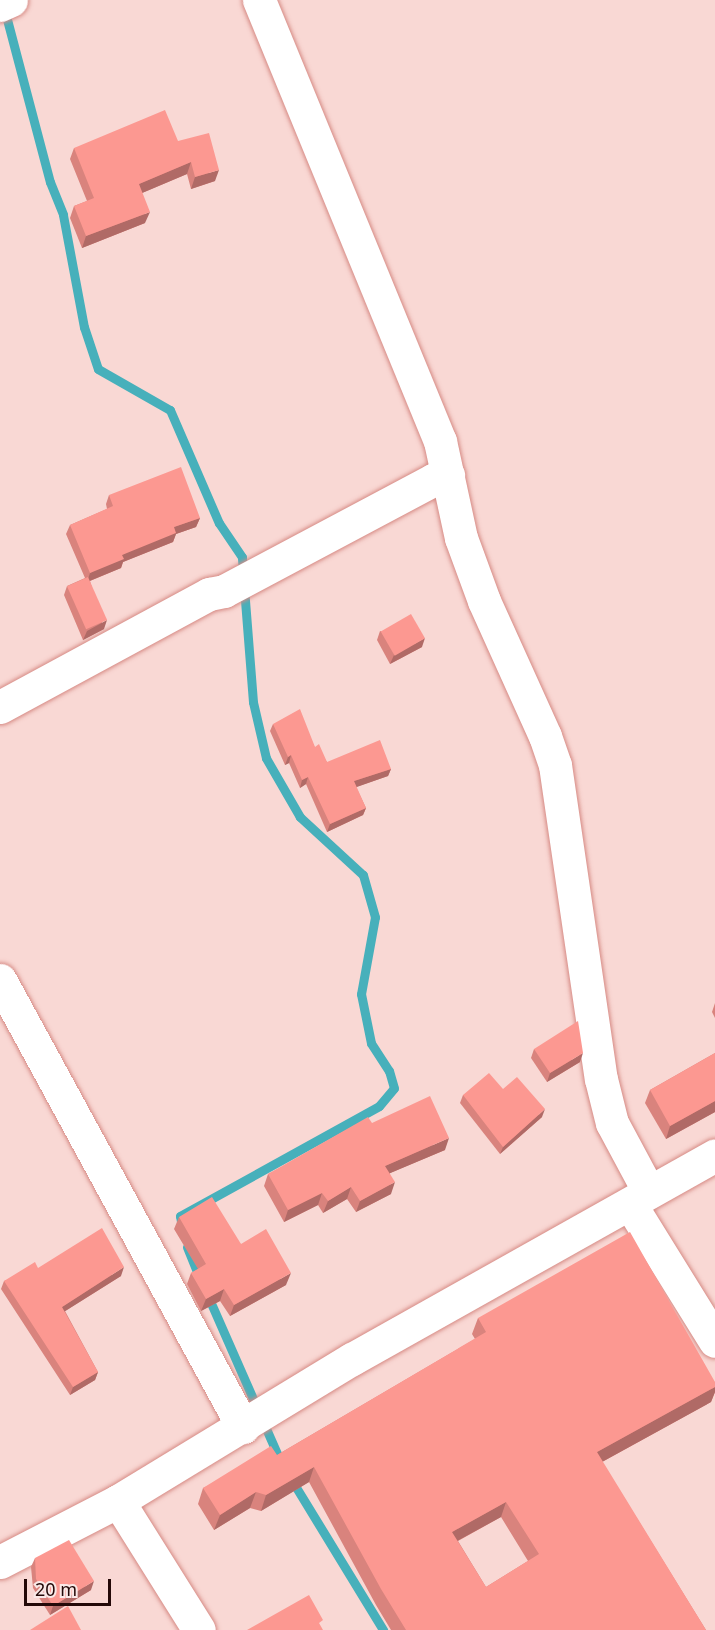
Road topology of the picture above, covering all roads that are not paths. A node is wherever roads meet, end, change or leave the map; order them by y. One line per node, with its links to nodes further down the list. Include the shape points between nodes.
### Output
1 (11, 0): 3 (street)
2 (259, 0): 4 (street, via 440,441)
3 (0, 5)
4 (448, 475): 5 (street, via 224,591 209,594); 8 (street, via 461,538 484,601 555,765 601,1079)
5 (0, 707)
6 (0, 980): 10 (street)
7 (715, 1155): 8 (street)
8 (639, 1198): 9 (street); 10 (street, via 352,1359)
9 (715, 1341)
10 (243, 1427): 11 (street)
11 (118, 1501): 12 (street); 13 (street)
12 (0, 1562)
13 (199, 1630)

